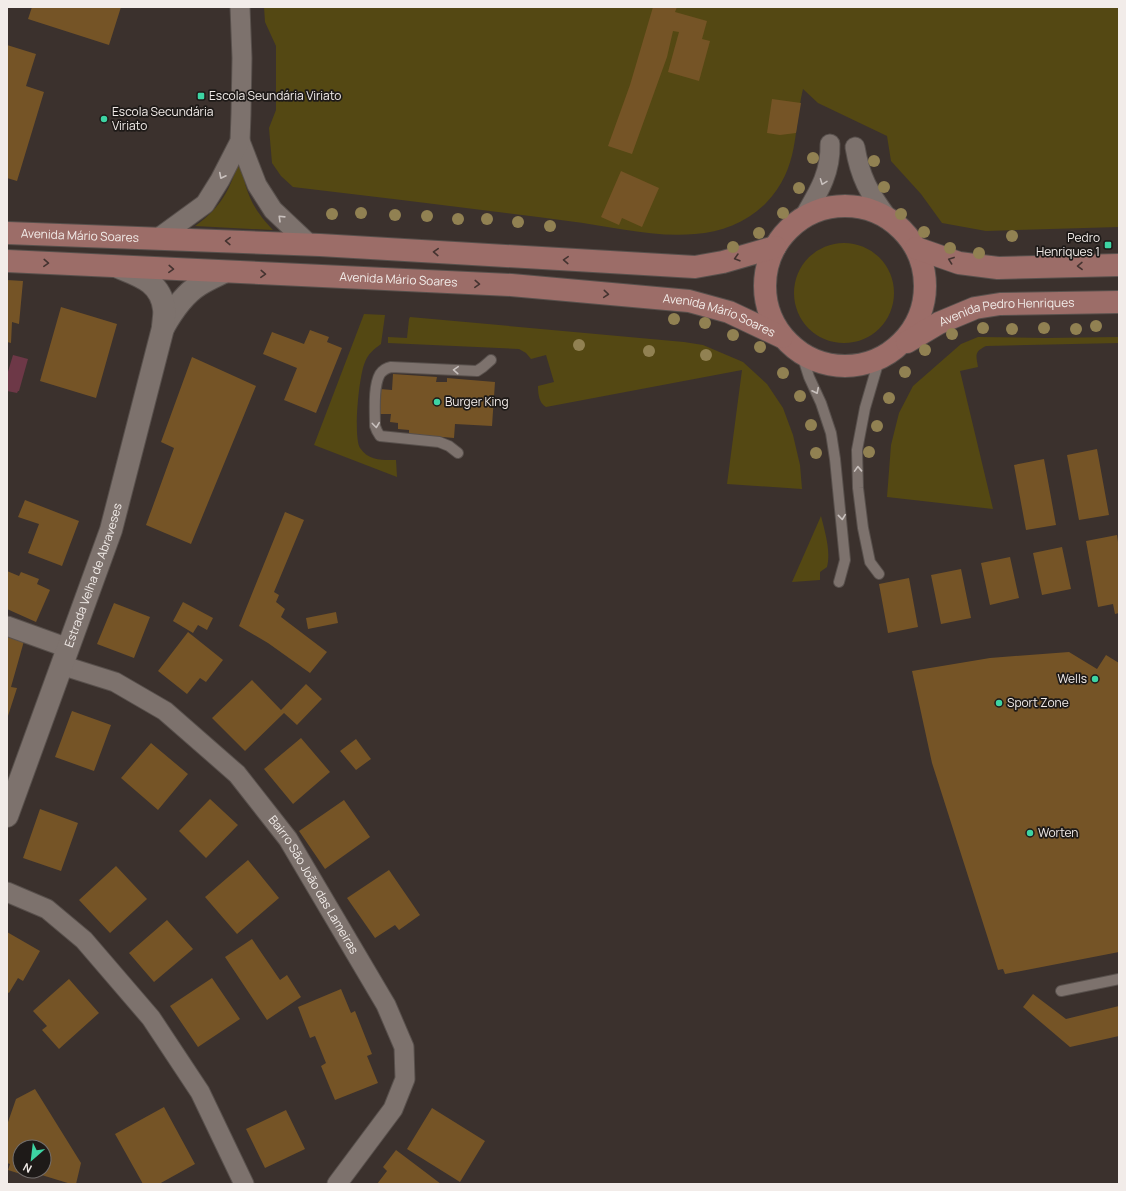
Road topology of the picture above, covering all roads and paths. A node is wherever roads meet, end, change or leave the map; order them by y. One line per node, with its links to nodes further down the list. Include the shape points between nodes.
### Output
1 (240, 7): 2 (street)
2 (240, 141): 8 (street, one-way to 8, via 205,204); 9 (street, one-way to 2, via 273,210 258,185)
3 (830, 144): 5 (street, one-way to 5, via 831,159 827,172)
4 (855, 147): 6 (street, via 868,189)
5 (804, 217): 6 (main road, via 824,209 845,206 867,209); 10 (main road, via 787,230)
6 (886, 217): 11 (main road, via 903,231)
7 (7, 233): 8 (main road, Avenida Mário Soares)
8 (157, 239): 9 (main road, Avenida Mário Soares, one-way to 8)
9 (309, 244): 10 (main road, Avenida Mário Soares, one-way to 9, via 695,267)
10 (775, 248): 20 (main road, via 766,270 765,293 770,316)
11 (916, 248): 13 (main road, one-way to 11, via 998,268 959,263); 21 (main road, via 925,272 926,299 917,324)
12 (7, 261): 14 (main road, Avenida Mário Soares, one-way to 14)
13 (1119, 265)
14 (118, 267): 15 (main road, Avenida Mário Soares, one-way to 15); 19 (street, via 153,284 164,309)
15 (224, 272): 19 (street, via 198,286 186,296); 20 (main road, Avenida Mário Soares, one-way to 20, via 511,285 689,301 729,312)
16 (1119, 302): 17 (main road, Avenida Pedro Henriques)
17 (1076, 303): 18 (street); 21 (main road, Avenida Pedro Henriques, via 1000,304 975,308 939,323)
18 (1119, 313)
19 (163, 328): 29 (street, Estrada Velha de Abraveses, via 110,530)
20 (782, 337): 22 (main road)
21 (901, 345): 24 (main road)
22 (802, 355): 24 (main road, via 827,365 847,367); 27 (lane, one-way to 27, via 809,377 822,402 831,433 845,560)
23 (491, 360): 25 (lane, one-way to 25, via 477,371 391,367 380,374 377,384 375,426 380,436 439,442)
24 (879, 360): 26 (lane, one-way to 24, via 870,562 862,528 857,450 864,408)
25 (458, 453)
26 (879, 574)
27 (839, 582)
28 (7, 626): 29 (street, Bairro São João das Lameiras)
29 (64, 657): 30 (street, Estrada Velha de Abraveses); 35 (street, Bairro São João das Lameiras, via 166,711 237,774 288,839 386,1005 404,1047 405,1079 393,1109)
30 (7, 816)
31 (7, 892): 34 (street, via 47,909 84,940 151,1018 200,1092)
32 (1119, 979): 33 (lane)
33 (1061, 991)
34 (244, 1184)
35 (337, 1184)

